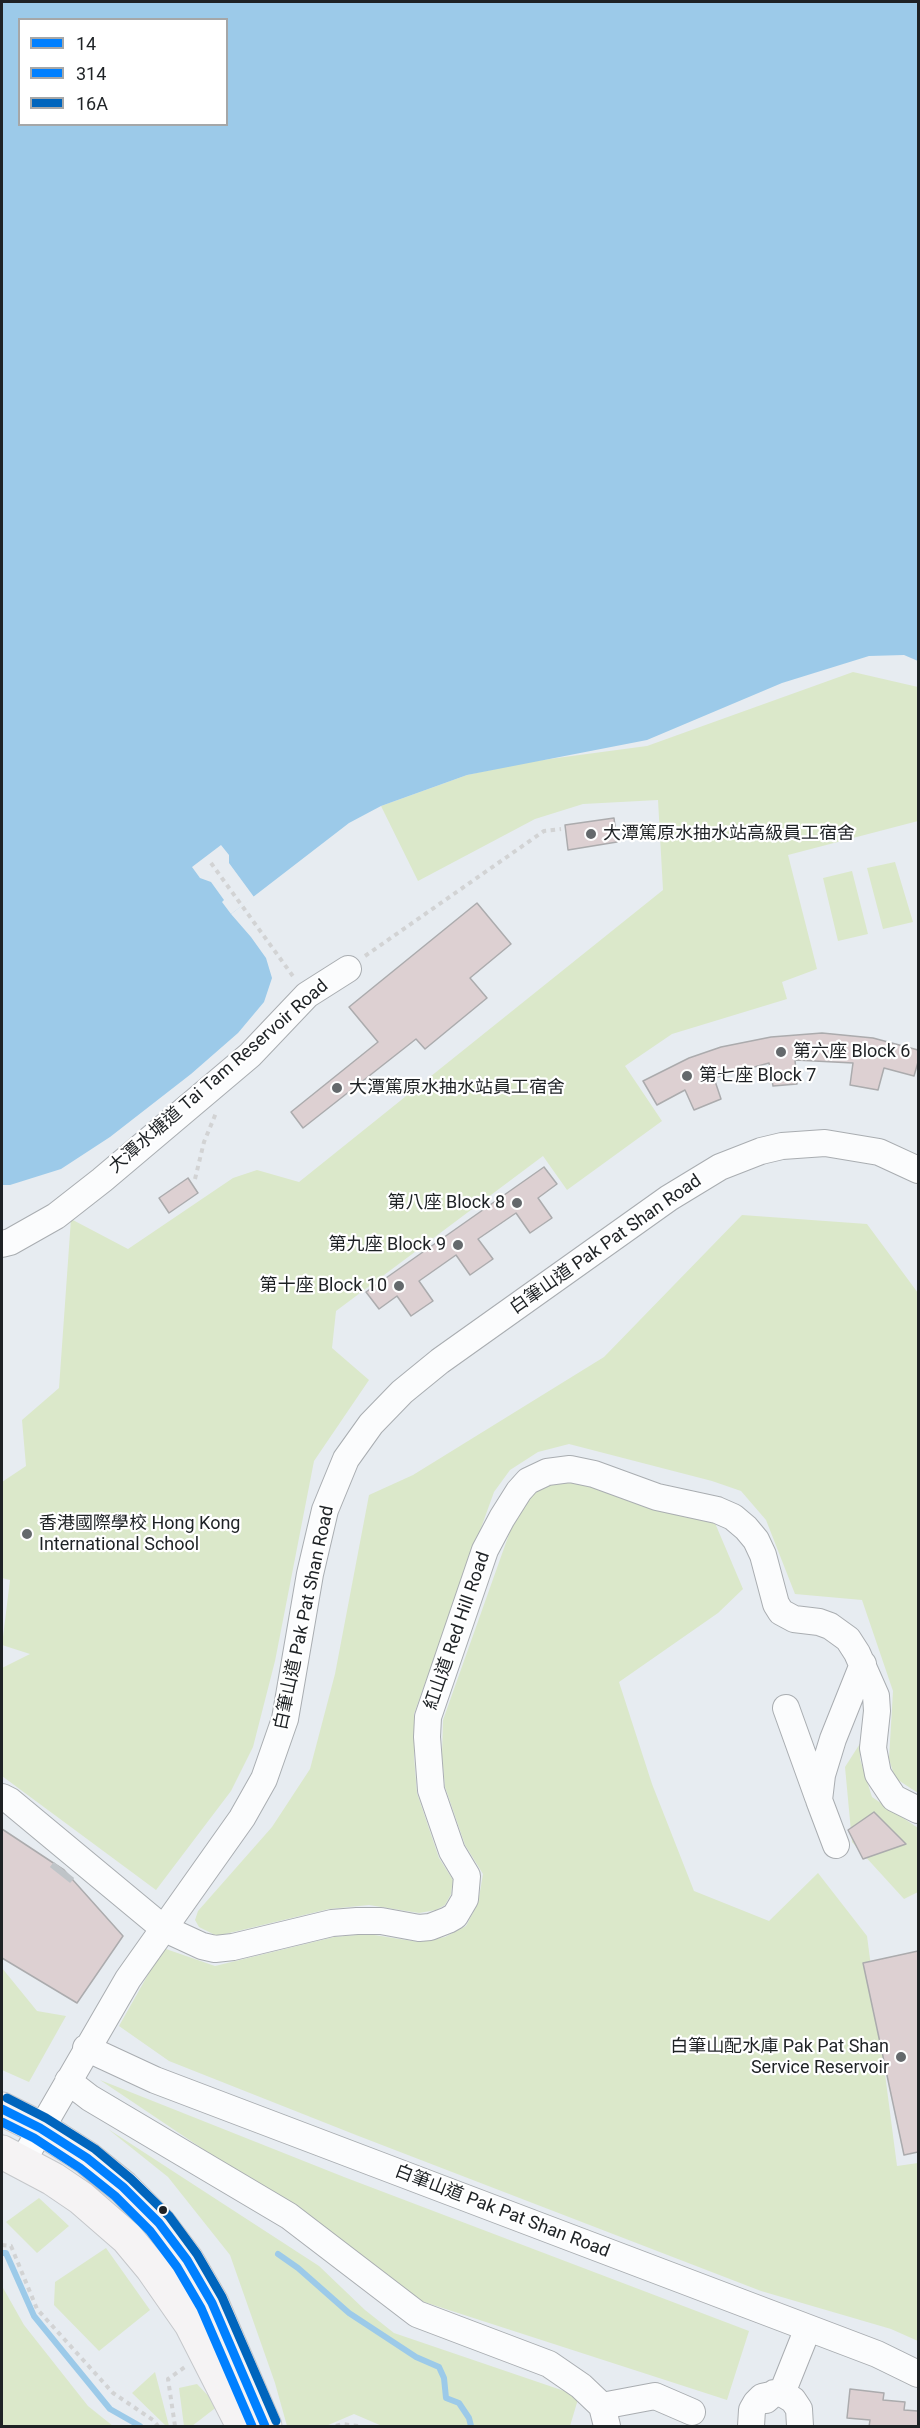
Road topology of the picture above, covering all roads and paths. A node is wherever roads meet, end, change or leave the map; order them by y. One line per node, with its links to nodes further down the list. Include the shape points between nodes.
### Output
1 (561, 829): 3 (path, via 544,831)
2 (211, 863): 4 (path)
3 (348, 969): 4 (street, 大潭水塘道 Tai Tam Reservoir Road)
4 (308, 995): 5 (street, 大潭水塘道 Tai Tam Reservoir Road, via 250,1055)
5 (221, 1078): 7 (path, via 223,1098 204,1142); 8 (street, 大潭水塘道 Tai Tam Reservoir Road, via 56,1216)
6 (918, 1170): 15 (street, 白筆山道 Pak Pat Shan Road, via 879,1152 825,1143 782,1146 740,1158 669,1198 402,1392 356,1443 332,1490 314,1552 285,1719 272,1760 255,1796)
7 (195, 1179)
8 (2, 1244)
9 (863, 1665): 12 (street, via 828,1756); 13 (street, 紅山道 Red Hill Road, via 876,1696 873,1748 878,1774 894,1798); 15 (street, 紅山道 Red Hill Road, via 848,1639 834,1629 781,1612 760,1548 733,1517 644,1493 586,1471 546,1472 519,1491 488,1542 428,1717 431,1790 452,1851 467,1876 465,1899 455,1916 441,1924 419,1928 369,1920 332,1923 215,1949 188,1942)
10 (786, 1708): 12 (street)
11 (4, 1796): 15 (street, 紅山道 Red Hill Road, via 69,1863)
12 (819, 1800): 14 (street)
13 (918, 1810)
14 (836, 1845)
15 (170, 1919): 16 (street, 白筆山道 Pak Pat Shan Road)
16 (87, 2048): 17 (street, 白筆山道 Pak Pat Shan Road); 22 (street, 白筆山道 Pak Pat Shan Road, via 155,2080)
17 (68, 2081): 19 (street, 白筆山道 Pak Pat Shan Road); 26 (street, via 90,2098 289,2216 417,2314 549,2364 580,2386)
18 (2, 2109): 19 (main road)
19 (40, 2128): 20 (street, 白筆山道 Pak Pat Shan Road); 30 (main road, via 108,2174 173,2240 212,2303)
20 (12, 2157): 23 (main road, via 81,2198 127,2238 174,2298)
21 (2, 2246): 27 (path, via 11,2246 37,2308 113,2392)
22 (804, 2337): 24 (street, 白筆山道 Pak Pat Shan Road, via 877,2354); 33 (street, via 784,2388 756,2403)
23 (206, 2350): 28 (path, via 168,2379); 29 (main road)
24 (918, 2374)
25 (692, 2412): 26 (street, via 655,2396)
26 (605, 2416)
27 (158, 2427)
28 (175, 2427)
29 (243, 2427)
30 (265, 2427)
31 (336, 2427): 32 (path)
32 (358, 2427)
33 (751, 2427)
34 (759, 2427): 35 (street, via 768,2397 778,2394 793,2400 799,2409)
35 (800, 2427)

